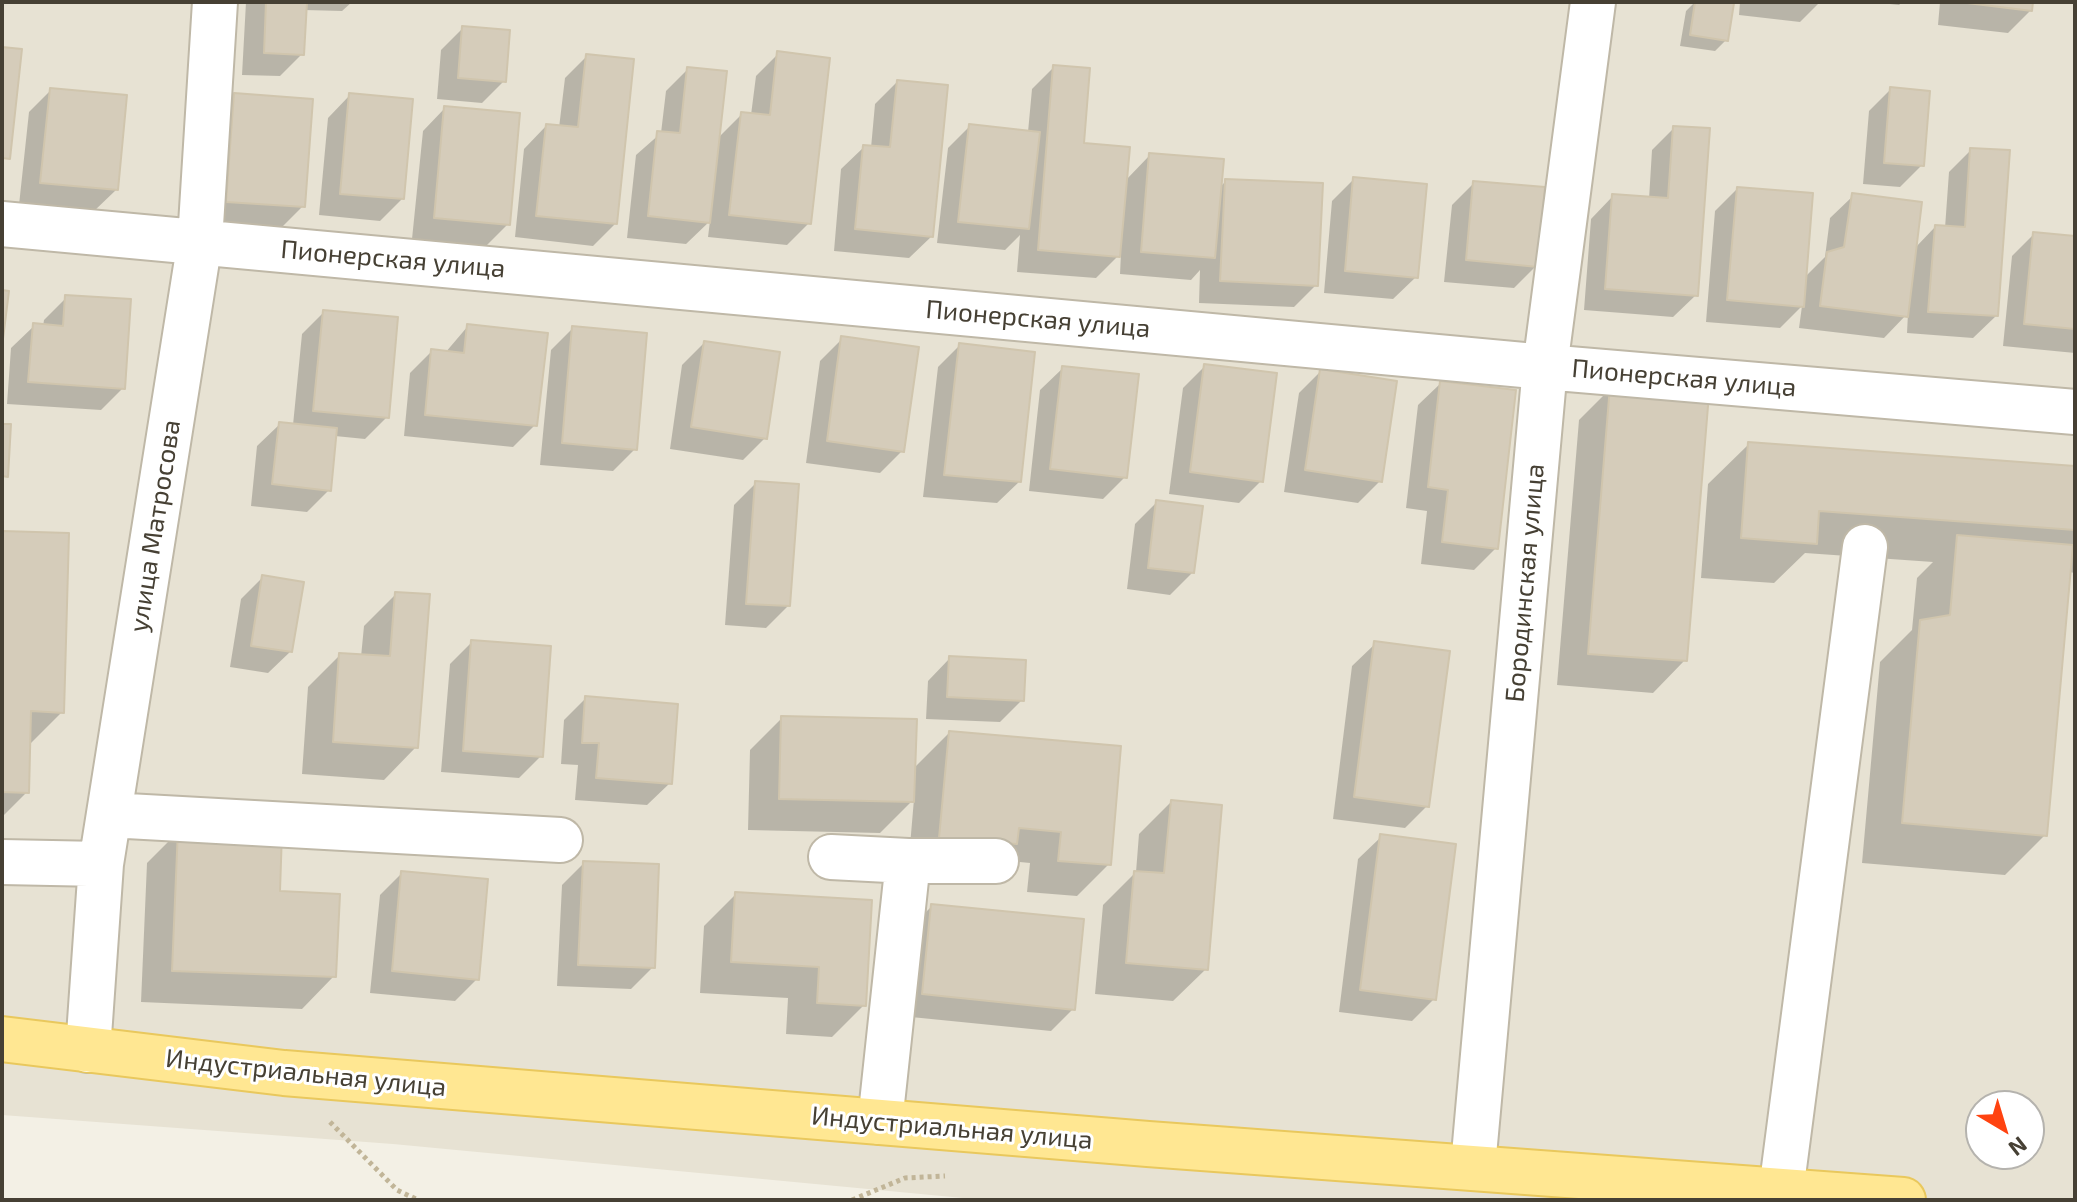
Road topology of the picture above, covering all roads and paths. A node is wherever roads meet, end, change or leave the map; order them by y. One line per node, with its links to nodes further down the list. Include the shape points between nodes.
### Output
1 (215, 2): 4 (street, улица Матросова)
2 (1593, 2): 5 (street, Бородинская улица)
3 (2, 224): 4 (street, Пионерская улица)
4 (200, 241): 5 (street, Пионерская улица); 8 (street, улица Матросова)
5 (1545, 367): 6 (street, Пионерская улица); 19 (street, Бородинская улица)
6 (2075, 412)
7 (1865, 547): 20 (street)
8 (109, 815): 9 (street); 14 (street, улица Матросова)
9 (560, 840)
10 (831, 857): 11 (street)
11 (908, 861): 12 (street); 18 (street)
12 (996, 861)
13 (2, 862): 14 (street)
14 (101, 864): 16 (street, улица Матросова)
15 (2, 1039): 16 (main road, Индустриальная улица)
16 (88, 1050): 17 (main road, Индустриальная улица)
17 (284, 1073): 18 (main road, Индустриальная улица); 21 (path, via 397,1190)
18 (880, 1122): 19 (main road, Индустриальная улица)
19 (1473, 1166): 20 (main road, Индустриальная улица)
20 (1781, 1191): 22 (main road, Индустриальная улица)
21 (418, 1200)
22 (1903, 1200)

